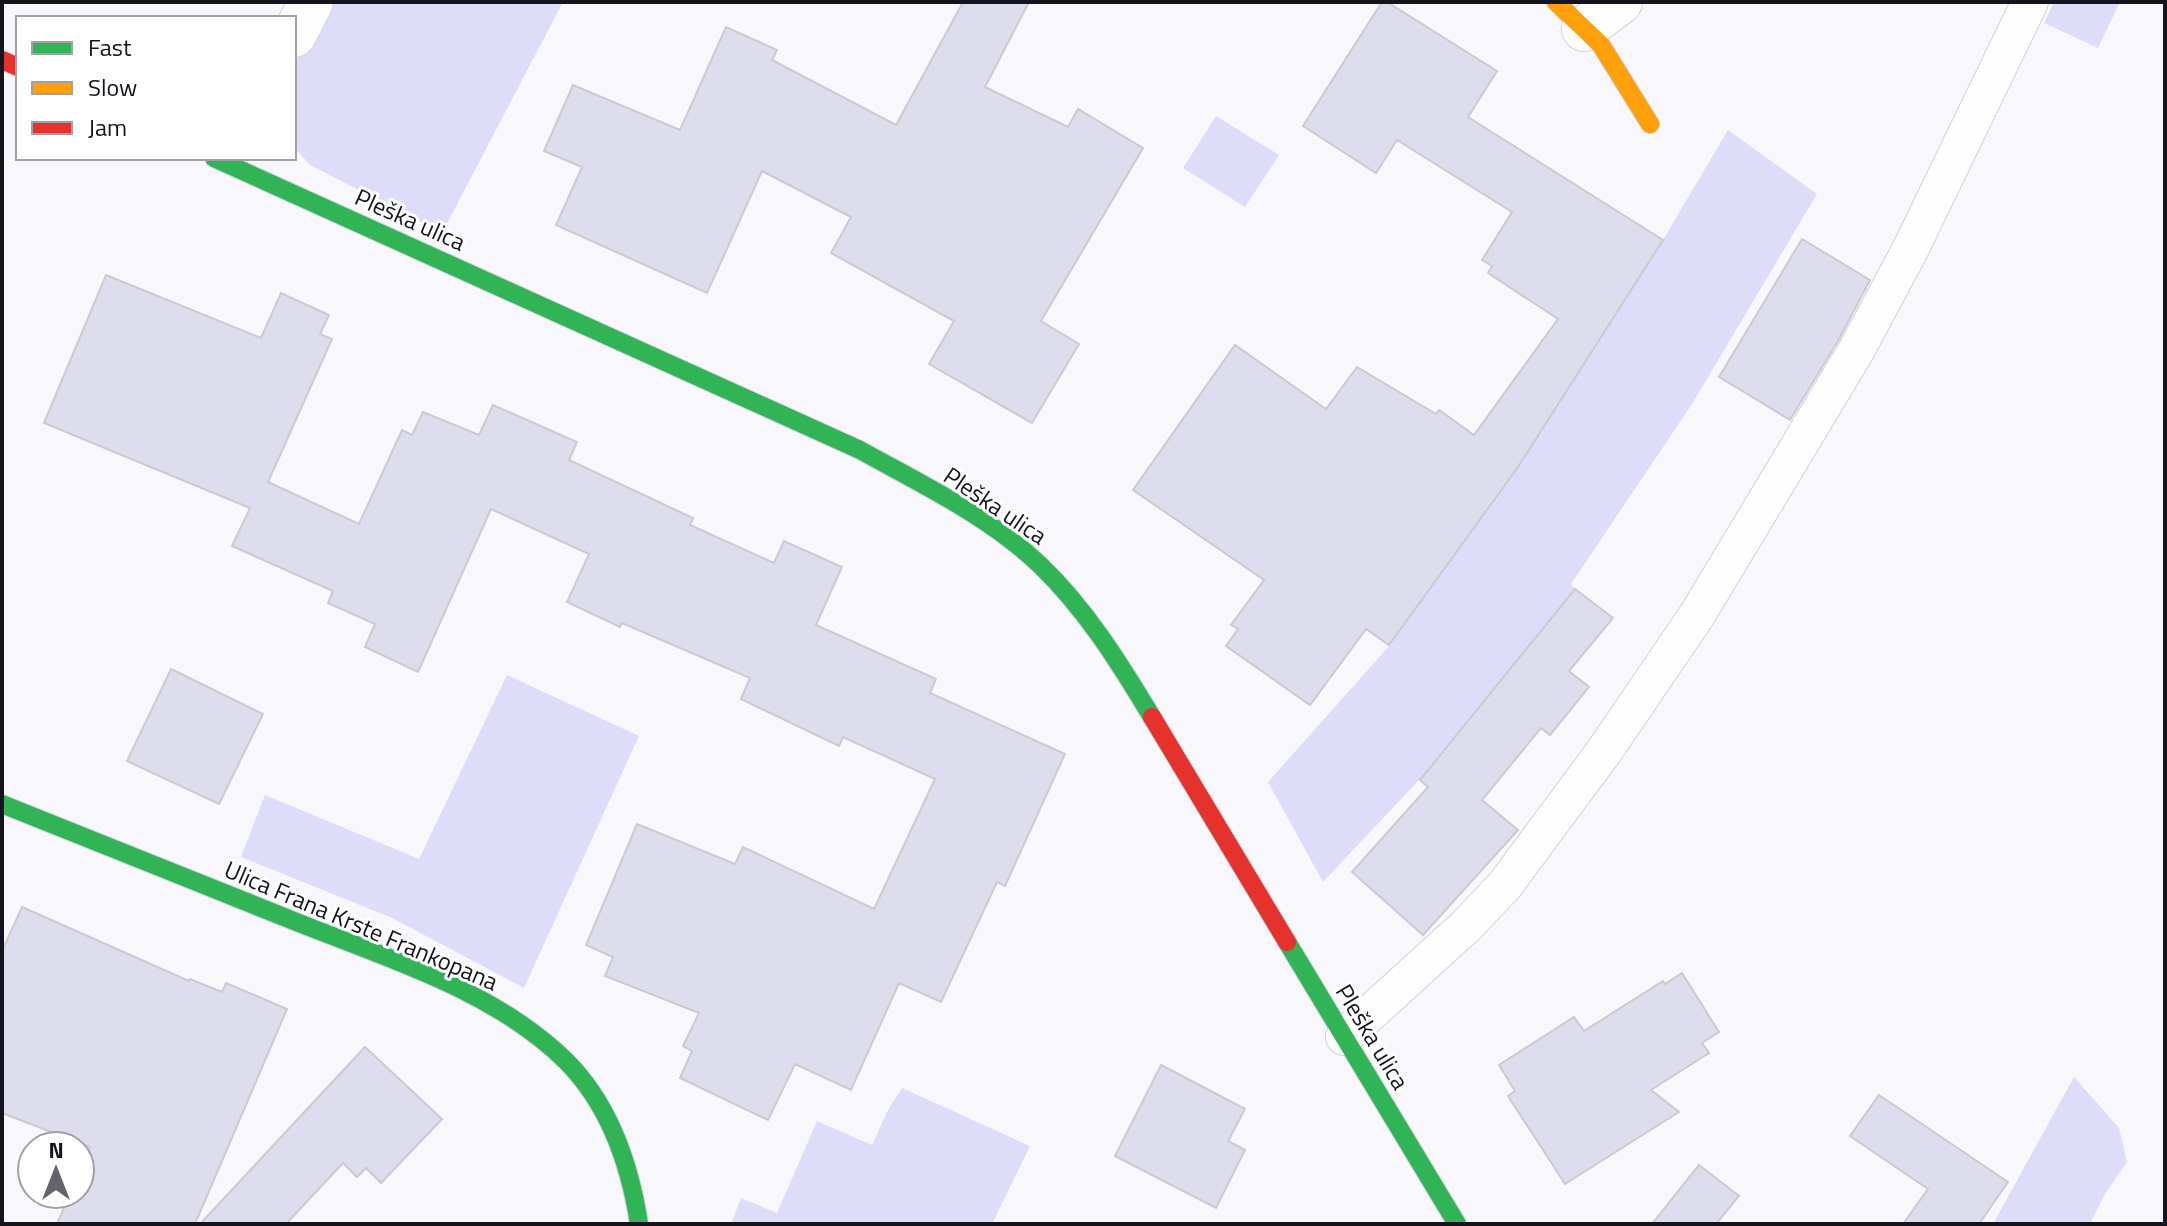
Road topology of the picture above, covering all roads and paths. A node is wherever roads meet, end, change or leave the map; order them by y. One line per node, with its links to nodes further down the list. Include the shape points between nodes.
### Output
1 (311, 2): 5 (street)
2 (1620, 2): 4 (street)
3 (2030, 2): 9 (lane, via 1856,351 1697,615 1505,885)
4 (1570, 16): 6 (street, via 1601,45)
5 (296, 31)
6 (1650, 124)
7 (224, 160): 9 (street, Pleška ulica, via 860,450 999,533 1039,564 1085,615)
8 (2, 804): 10 (street, Ulica Frana Krste Frankopana, via 383,957 493,1009 540,1038 568,1063 617,1137 635,1189)
9 (1344, 1037): 11 (street, Pleška ulica)
10 (639, 1224)
11 (1457, 1224)

